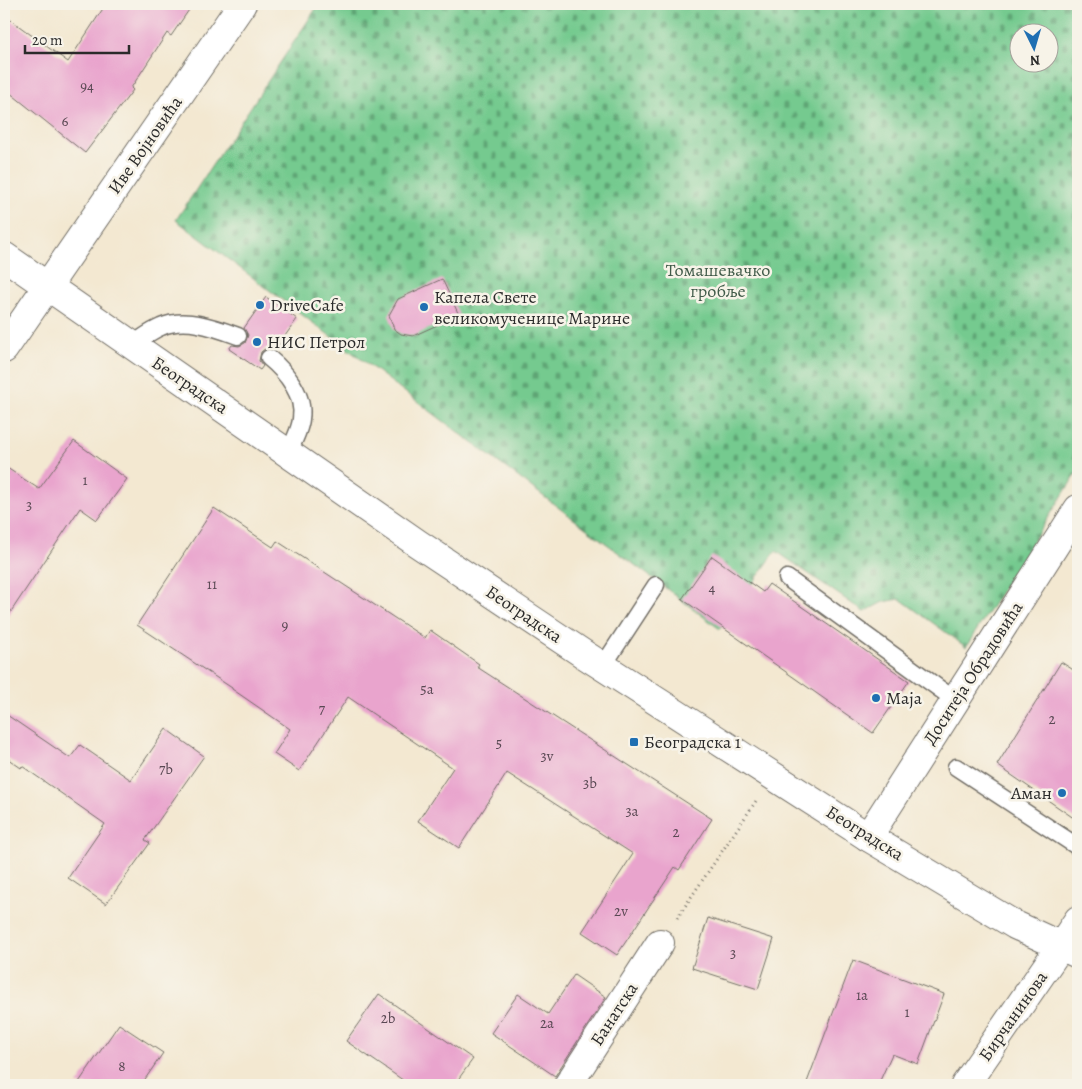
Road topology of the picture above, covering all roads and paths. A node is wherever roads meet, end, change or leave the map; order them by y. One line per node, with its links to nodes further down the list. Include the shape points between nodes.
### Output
1 (242, 4): 3 (main road, Иве Војновића)
2 (4, 256): 3 (main road, Београдска)
3 (47, 286): 5 (main road, Београдска); 6 (main road, Иве Војновића)
4 (238, 336): 5 (lane, via 188,322 163,326)
5 (131, 345): 8 (main road, Београдска)
6 (4, 349)
7 (269, 358): 8 (lane, via 283,370 300,403 301,419)
8 (288, 453): 12 (main road, Београдска)
9 (1078, 509): 13 (main road, Доситеја Обрадовића)
10 (787, 578): 13 (lane)
11 (656, 585): 12 (lane)
12 (603, 666): 15 (main road, Београдска)
13 (955, 700): 16 (main road, Доситеја Обрадовића)
14 (956, 767): 17 (lane)
15 (773, 775): 16 (main road, Београдска); 19 (path)
16 (868, 837): 20 (main road, Београдска, via 1015,925)
17 (1078, 847)
18 (1078, 920): 20 (main road, Бирчанинова)
19 (660, 943): 21 (main road, Банатска)
20 (1069, 951): 22 (main road, Бирчанинова)
21 (568, 1085)
22 (966, 1085)

